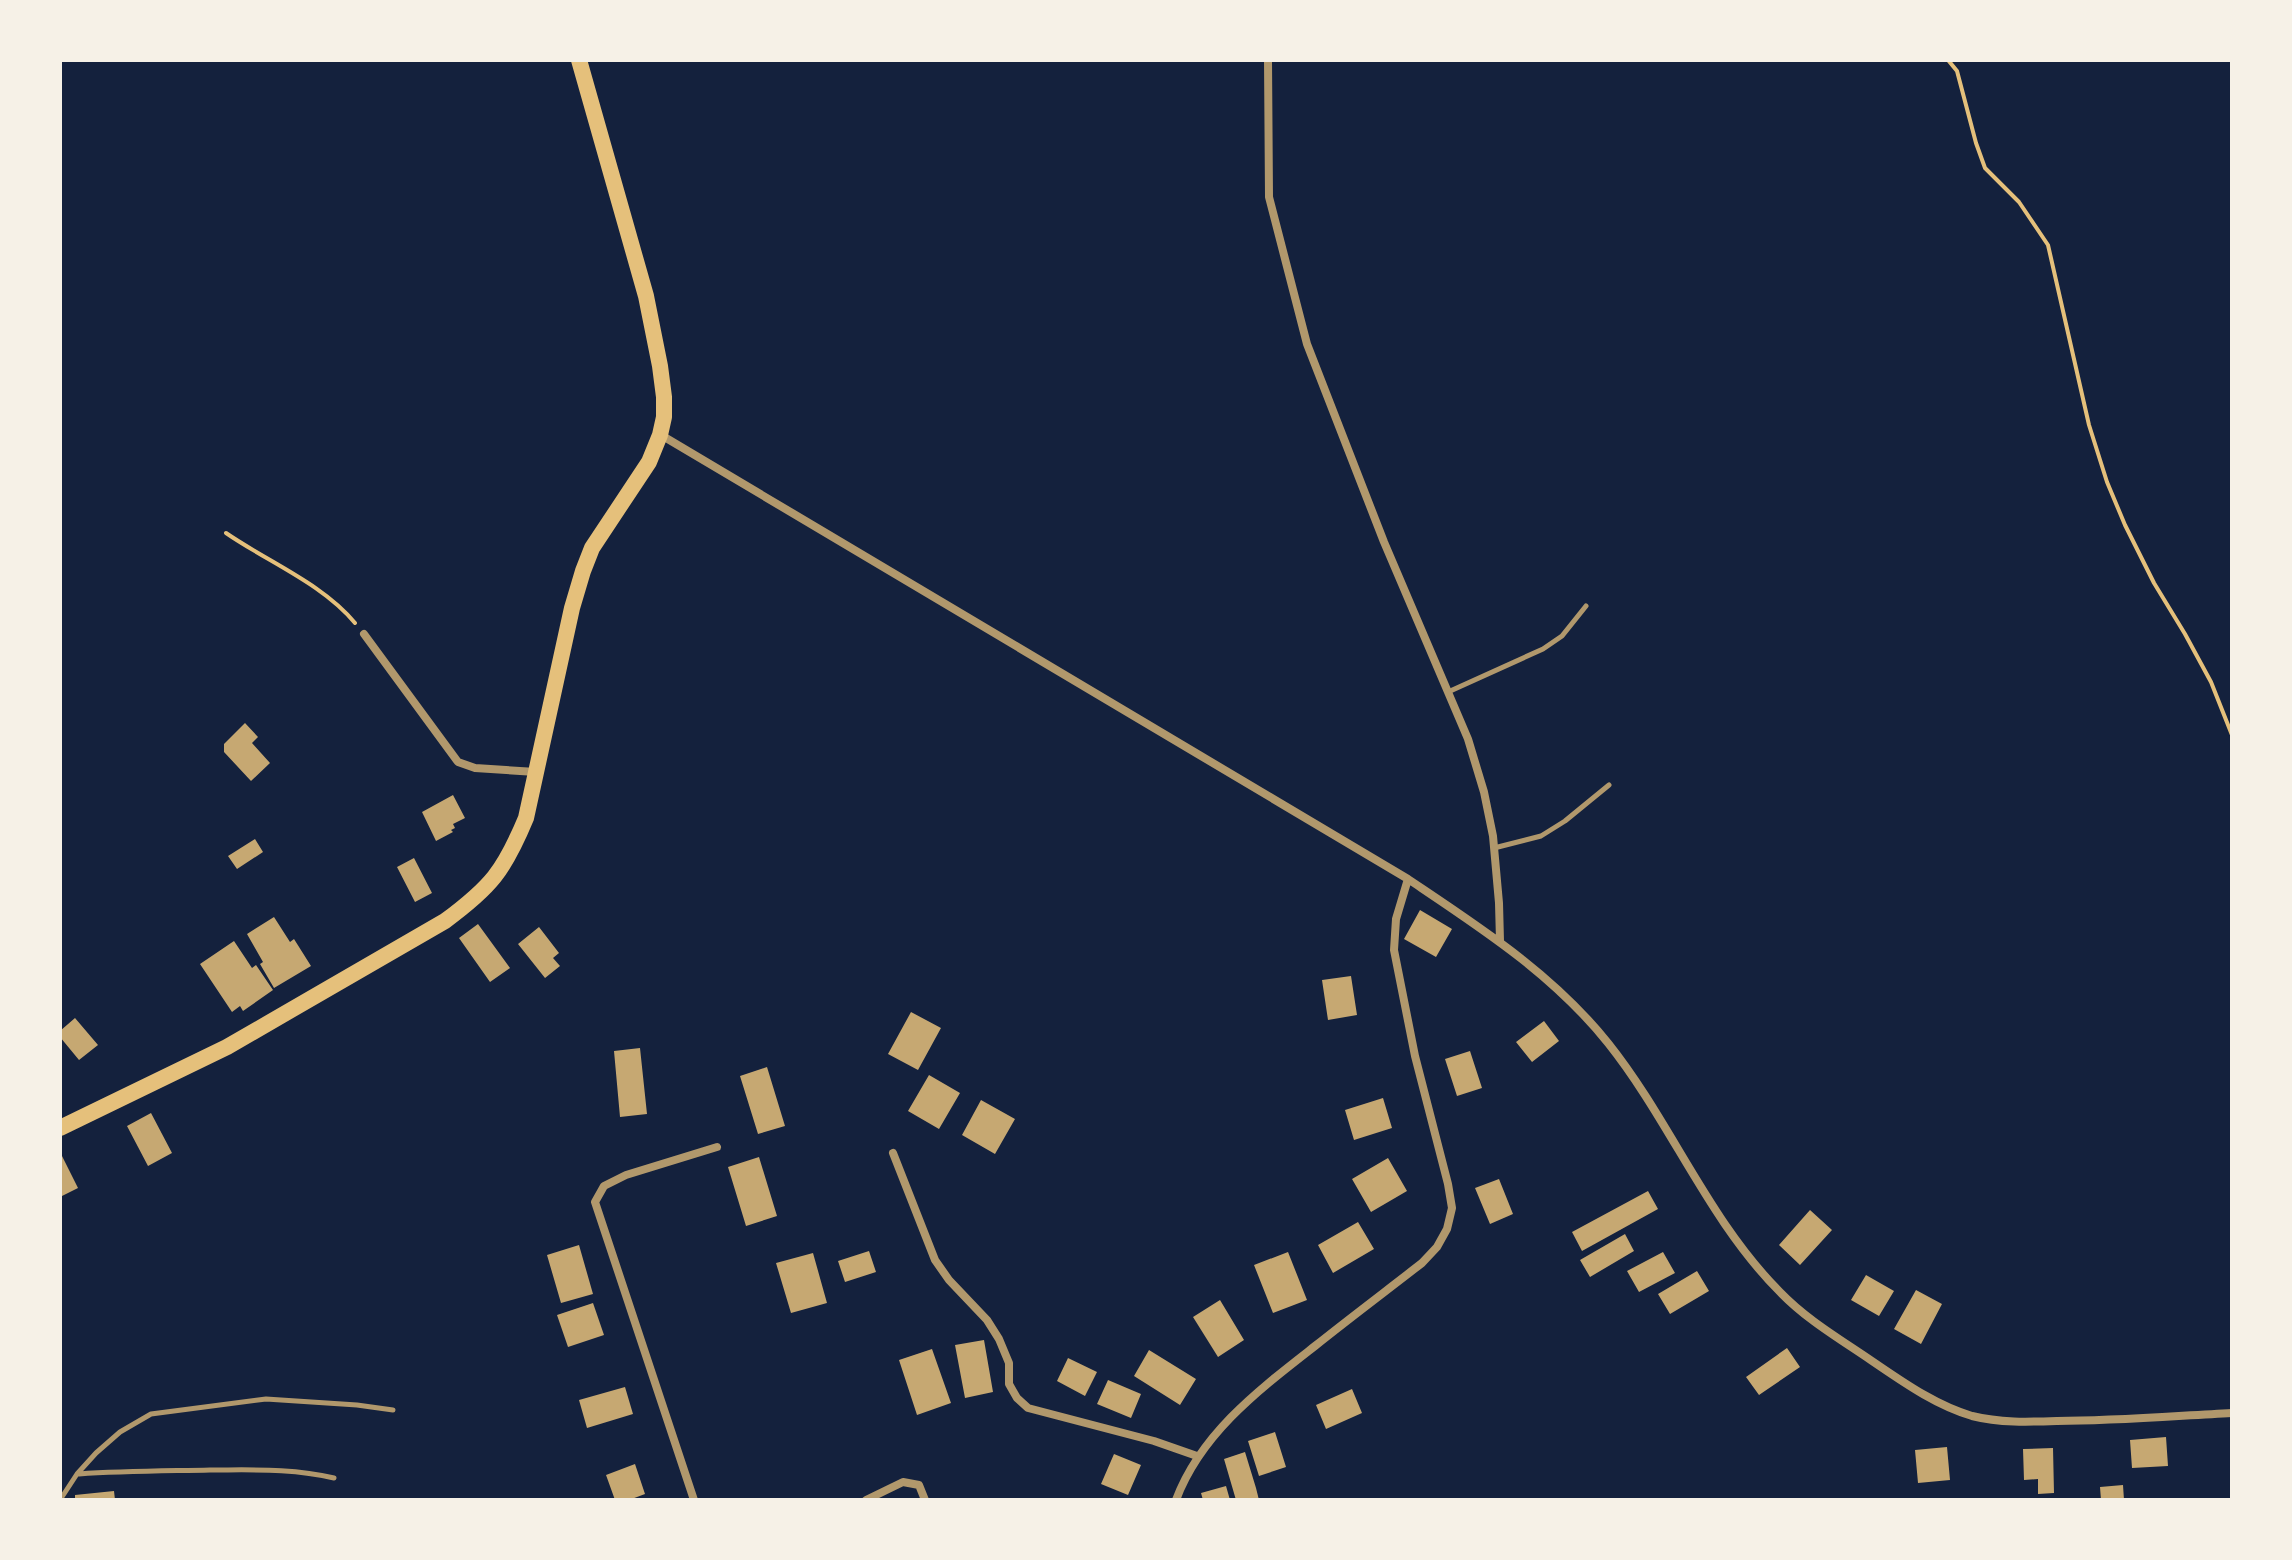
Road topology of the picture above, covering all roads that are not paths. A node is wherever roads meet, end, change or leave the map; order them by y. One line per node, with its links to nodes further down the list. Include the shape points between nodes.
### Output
1 (579, 60): 3 (main road, via 652,321 664,397)
2 (1268, 60): 6 (street, via 1269,197 1307,344)
3 (660, 435): 7 (main road, via 583,571); 10 (street)
4 (1586, 606): 6 (lane, via 1562,636 1543,649)
5 (364, 634): 7 (street, via 458,762)
6 (1448, 692): 9 (street, via 1484,792)
7 (536, 772): 12 (main road, via 516,843 503,868 473,901 227,1047)
8 (1609, 785): 9 (lane, via 1541,836)
9 (1494, 848): 11 (street)
10 (1408, 879): 11 (street); 17 (street, via 1396,919 1394,950 1448,1184 1452,1208 1447,1229 1422,1263 1263,1387)
11 (1500, 941): 16 (street, via 1538,970 1607,1041 1722,1219 1778,1291 1806,1317 1920,1394 1972,1416 2007,1422)
12 (60, 1128)
13 (717, 1147): 21 (street, via 626,1175 604,1186 595,1202)
14 (893, 1153): 17 (street, via 935,1260 999,1339 1017,1398 1028,1408)
15 (393, 1410): 18 (lane, via 266,1399 151,1414 120,1432)
16 (2232, 1413)
17 (1197, 1456): 24 (street)
18 (77, 1474): 19 (lane, via 269,1470); 20 (lane)
19 (334, 1478)
20 (60, 1500)
21 (694, 1500)
22 (866, 1500): 23 (street, via 903,1482 919,1485)
23 (925, 1500)
24 (1176, 1500)

